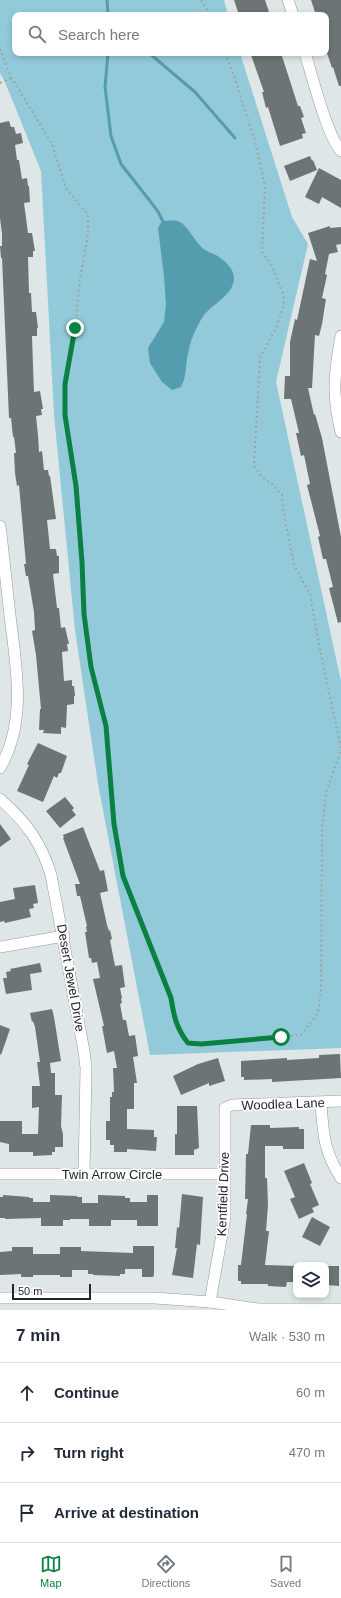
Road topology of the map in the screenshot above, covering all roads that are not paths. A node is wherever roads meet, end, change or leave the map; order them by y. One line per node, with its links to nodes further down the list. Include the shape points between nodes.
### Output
1 (288, 0): 2 (street)
2 (292, 12)
3 (306, 56): 4 (street, via 335,145)
4 (341, 151)
5 (341, 336): 6 (street, via 334,384)
6 (341, 432)
7 (0, 526): 8 (street, via 18,689 15,726)
8 (0, 768)
9 (0, 799): 10 (street, Desert Jewel Drive, via 16,814 39,844 51,875)
10 (64, 936): 11 (street); 16 (street, Desert Jewel Drive, via 86,1068)
11 (0, 947)
12 (341, 1101): 13 (street, Woodlea Lane)
13 (321, 1103): 14 (street, Woodlea Lane, via 232,1105); 18 (street, via 325,1145)
14 (225, 1108): 17 (street, Kentfield Drive)
15 (0, 1174): 16 (street, Twin Arrow Circle)
16 (84, 1174): 17 (street, Twin Arrow Circle)
17 (225, 1174): 20 (street, Kentfield Drive, via 225,1217)
18 (341, 1178)
19 (0, 1298): 20 (street, via 155,1298)
20 (210, 1302): 21 (street, via 258,1309)
21 (341, 1309)

